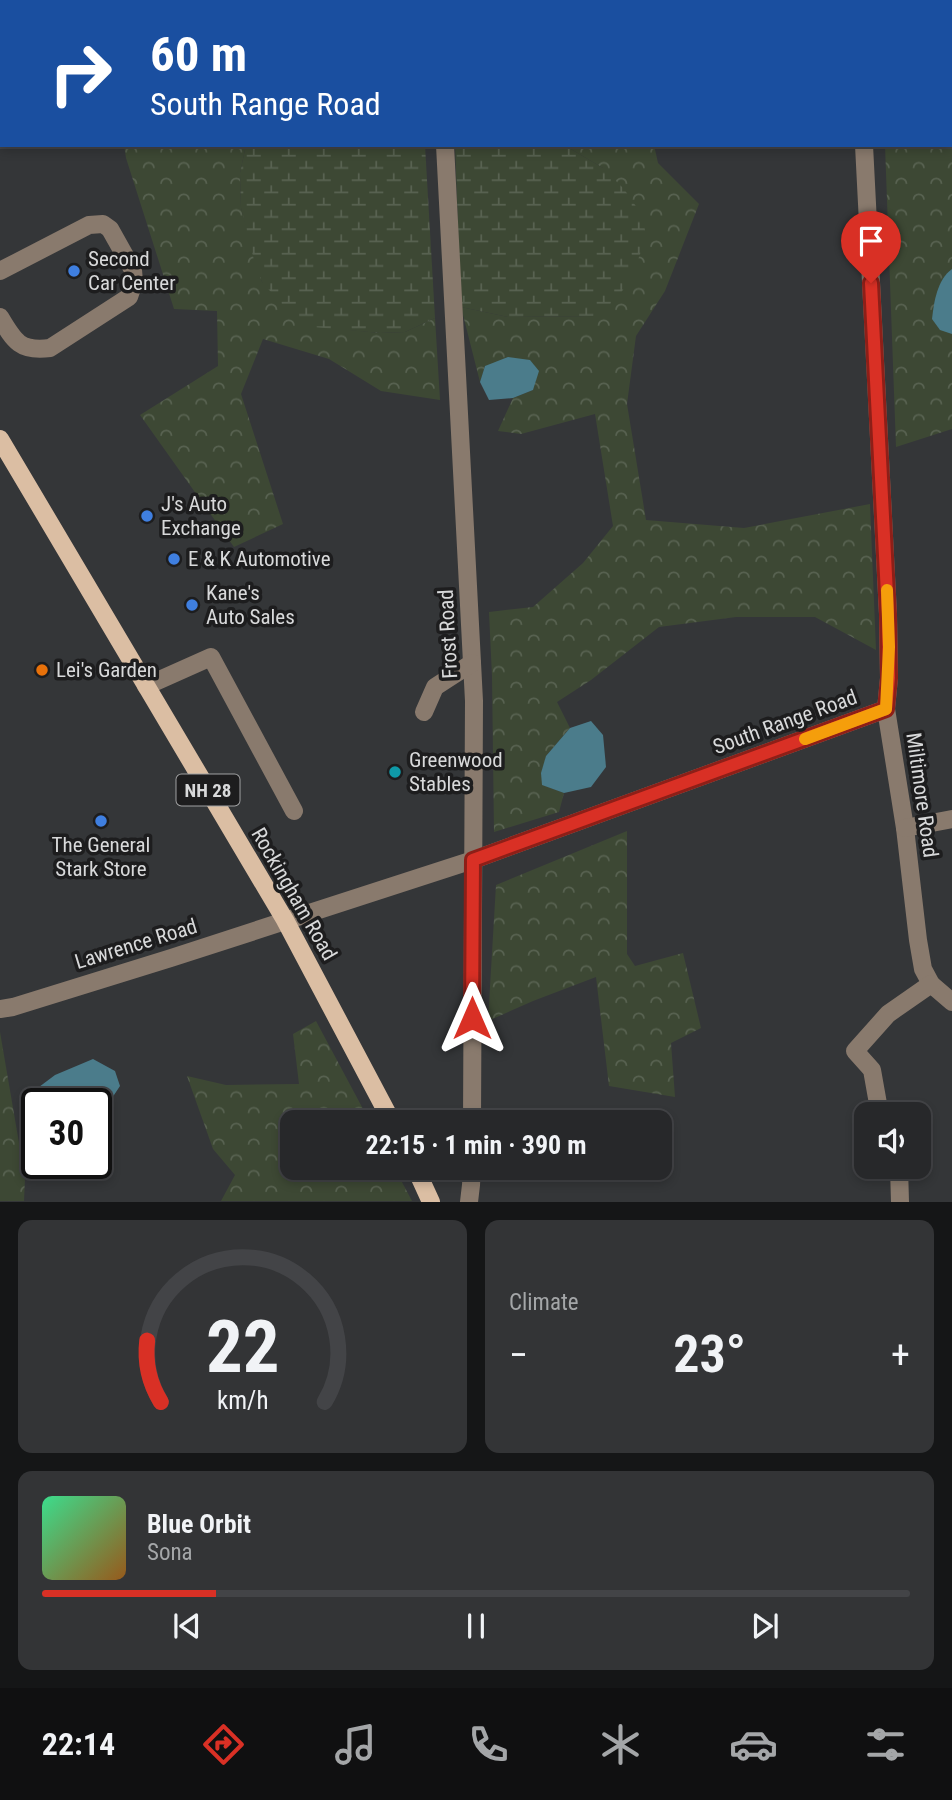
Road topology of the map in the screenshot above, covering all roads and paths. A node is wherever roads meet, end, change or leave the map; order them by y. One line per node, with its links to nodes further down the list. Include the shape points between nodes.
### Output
1 (445, 147): 6 (street, Frost Road)
2 (864, 147): 8 (street, South Range Road, via 888,614)
3 (0, 271): 4 (street, via 89,225 103,224 133,270 134,282 130,297 50,348 17,343)
4 (0, 317)
5 (0, 439): 7 (main road, Rockingham Road / NH 28)
6 (472, 663): 9 (street, via 435,687); 13 (street, Frost Road)
7 (146, 686): 10 (street, via 211,657); 14 (main road, Rockingham Road / NH 28)
8 (886, 709): 12 (street, Miltimore Road); 13 (street, South Range Road)
9 (424, 712)
10 (294, 811)
11 (952, 819): 12 (street)
12 (905, 828): 15 (street, Miltimore Road, via 918,940)
13 (473, 860): 14 (street, South Range Road); 20 (street, Frost Road)
14 (285, 920): 17 (street, Lawrence Road); 19 (main road, Rockingham Road / NH 28)
15 (931, 985): 16 (street); 18 (street, via 888,1014 855,1051 872,1070)
16 (952, 1002)
17 (0, 1009)
18 (878, 1102)
19 (386, 1110)
20 (472, 1110)
21 (899, 1179): 26 (street)
22 (421, 1180): 24 (main road)
23 (471, 1180): 25 (street)
24 (431, 1202)
25 (469, 1202)
26 (900, 1202)

